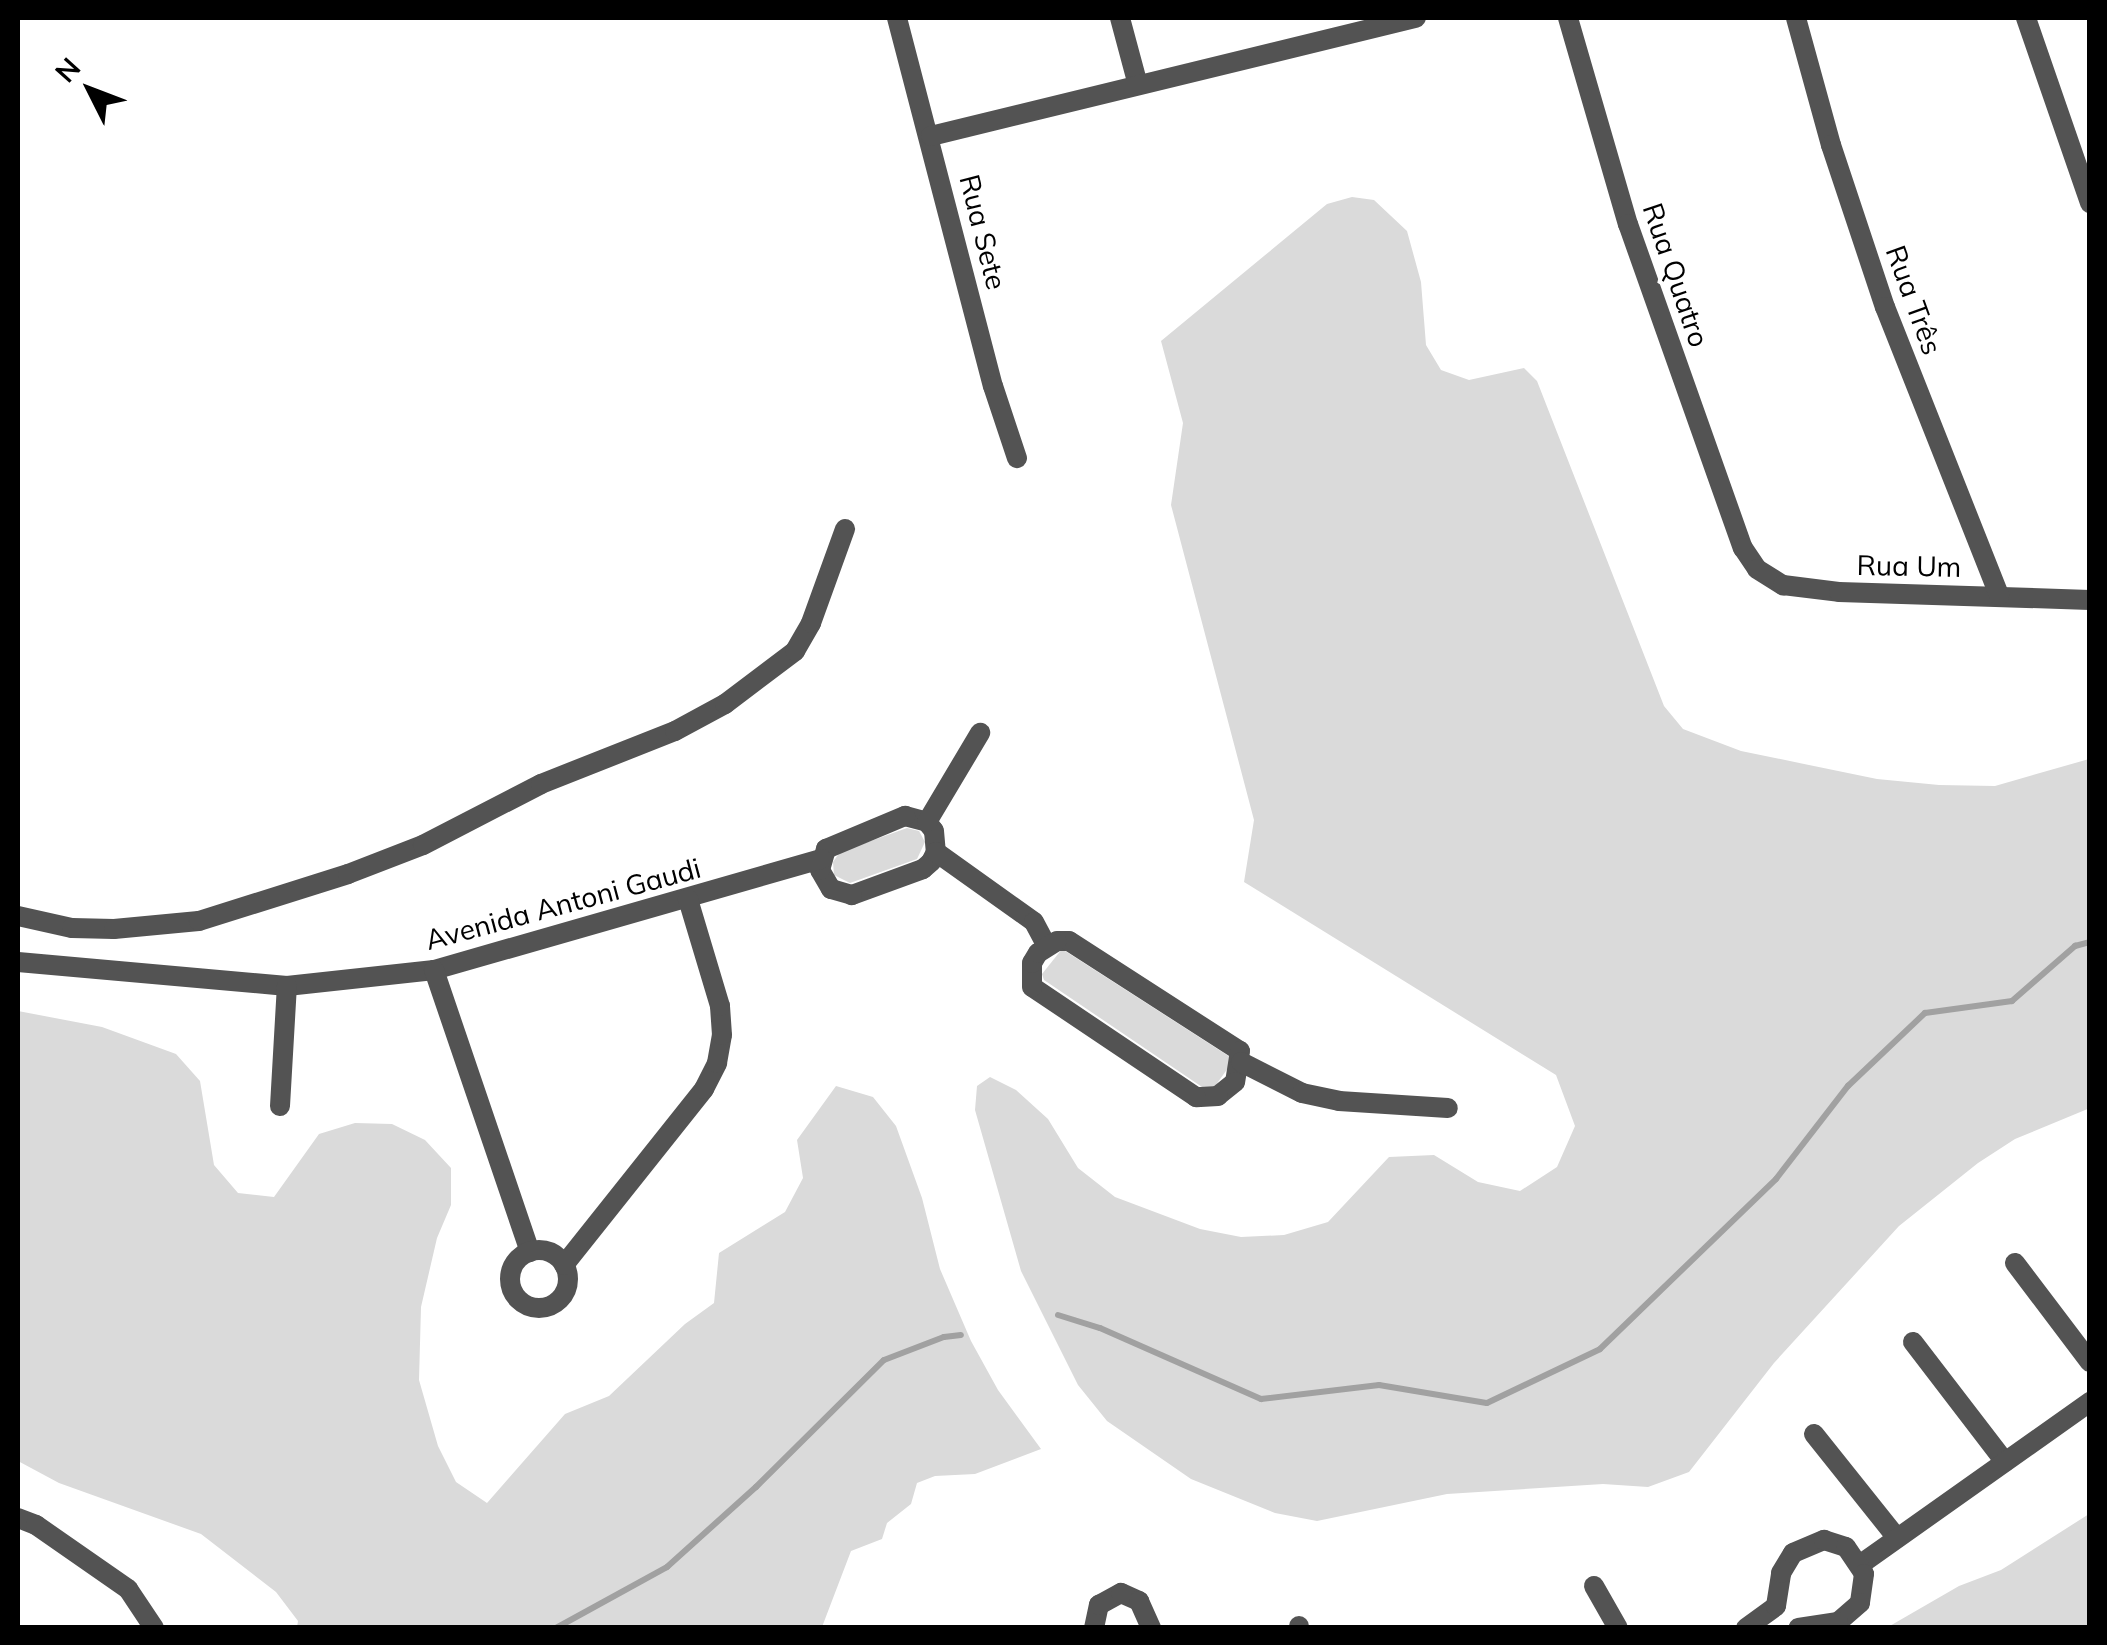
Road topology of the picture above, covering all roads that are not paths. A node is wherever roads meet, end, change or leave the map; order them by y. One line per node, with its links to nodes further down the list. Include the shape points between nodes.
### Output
1 (897, 18): 9 (street, Rua Sete)
2 (1120, 18): 8 (street)
3 (1416, 18): 7 (street)
4 (1568, 18): 13 (street, Rua Quatro, via 1628,224)
5 (1796, 18): 14 (street, Rua Três, via 1885,307)
6 (2026, 18): 10 (street)
7 (1356, 25): 8 (street)
8 (1138, 84): 9 (street)
9 (931, 136): 11 (street, Rua Sete)
10 (2090, 204)
11 (1016, 458)
12 (845, 529): 21 (street, via 812,623 795,651 725,704 675,731 541,784 348,874 200,921 72,928)
13 (1743, 548): 14 (street, Rua Um, via 1757,570 1783,584 1839,592)
14 (1999, 595): 15 (street, Rua Um)
15 (2090, 600)
16 (980, 734): 17 (street)
17 (926, 822): 18 (street); 19 (street, Avenida Antoni Gaudi, via 906,816 835,842)
18 (936, 852): 19 (street, via 923,869 852,895 831,889); 22 (street, via 1034,922)
19 (821, 859): 20 (street, Avenida Antoni Gaudi)
20 (688, 899): 24 (street, Avenida Antoni Gaudi); 31 (street, via 720,1006 717,1063 704,1089)
21 (18, 916)
22 (1046, 946): 26 (street, via 1069,941 1240,1051); 26 (street, via 1032,963 1032,986 1196,1097 1227,1090)
23 (18, 962): 25 (street, Avenida Antoni Gaudi)
24 (434, 970): 25 (street, Avenida Antoni Gaudi); 29 (street)
25 (287, 986): 27 (street)
26 (1241, 1062): 28 (street, via 1302,1093)
27 (280, 1106)
28 (1448, 1108)
29 (530, 1252): 31 (street, via 549,1252); 31 (street, via 510,1274 513,1293 528,1306 548,1307 564,1294)
30 (2015, 1263): 33 (street)
31 (564, 1266)
32 (1913, 1342): 36 (street)
33 (2090, 1362)
34 (2090, 1402): 36 (street)
35 (1814, 1434): 38 (street)
36 (2004, 1462): 38 (street)
37 (18, 1518): 41 (street, via 128,1590)
38 (1897, 1538): 39 (street)
39 (1861, 1564): 45 (street, via 1836,1542 1802,1546 1786,1562 1776,1606); 46 (street, via 1864,1594 1854,1611 1838,1622)
40 (1594, 1586): 44 (street)
41 (154, 1628)
42 (1094, 1628): 43 (street, via 1099,1605 1121,1593 1139,1600)
43 (1151, 1628)
44 (1618, 1628)
45 (1746, 1628)
46 (1798, 1628)

